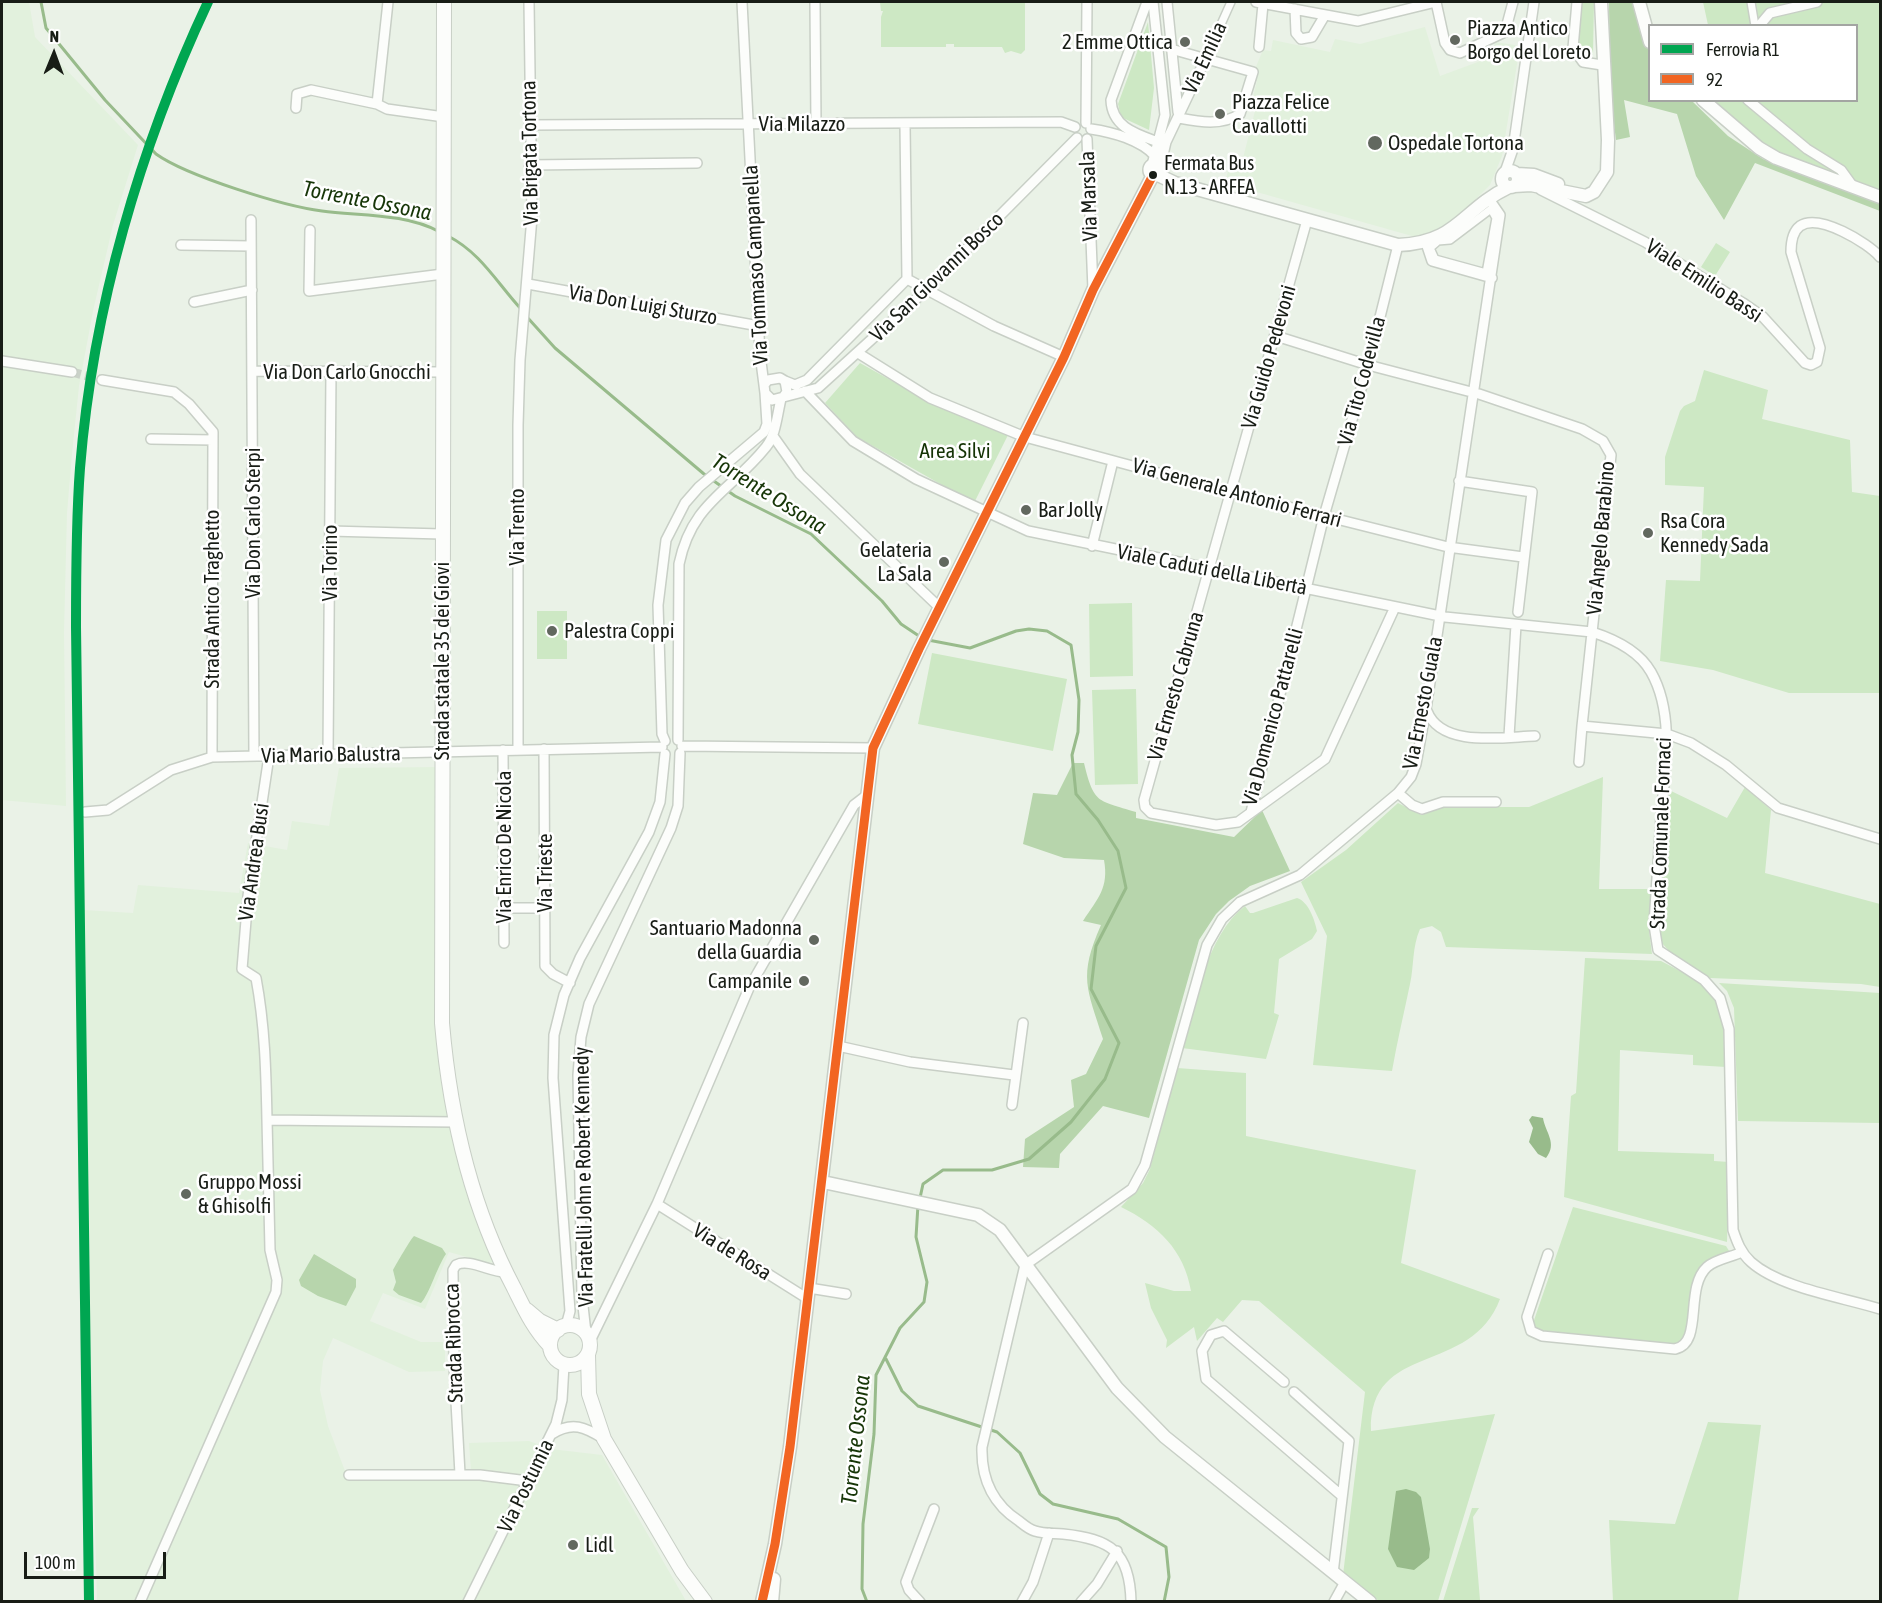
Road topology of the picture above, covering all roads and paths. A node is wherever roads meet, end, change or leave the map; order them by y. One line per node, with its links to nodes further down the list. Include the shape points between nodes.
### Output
1 (388, 2): 34 (street)
2 (444, 2): 37 (main road, Strada statale 35 dei Giovi)
3 (529, 2): 39 (street, Via Brigata Tortona)
4 (742, 2): 40 (street, Via Tommaso Campanella)
5 (815, 2): 41 (street)
6 (1087, 2): 43 (street, Via Marsala)
7 (1148, 2): 46 (street, via 1111,100 1116,120)
8 (1153, 2): 36 (street)
9 (1167, 2): 29 (street)
10 (1232, 2): 30 (street, Via Emilia)
11 (1399, 2): 23 (street)
12 (1436, 2): 13 (street, via 1445,43 1450,50 1460,53 1505,32); 23 (street)
13 (1513, 2)
14 (1534, 2): 50 (street)
15 (1577, 2): 31 (street, via 1573,48 1582,62)
16 (1601, 2): 31 (street)
17 (1639, 2): 27 (street)
18 (1751, 2): 25 (street)
19 (1817, 2): 26 (street, via 1770,13)
20 (1260, 3): 21 (street); 28 (street)
21 (1281, 4): 22 (street)
22 (1295, 9): 24 (street); 24 (street, via 1296,33 1301,39 1312,37)
23 (1396, 12): 24 (street, via 1358,21)
24 (1325, 15)
25 (1756, 24)
26 (1759, 24)
27 (1648, 35)
28 (1260, 47)
29 (1171, 49): 30 (street); 38 (street)
30 (1205, 60): 38 (street, Via Emilia); 38 (street, via 1252,72 1240,114 1199,123)
31 (1602, 65): 52 (street, via 1608,163)
32 (1705, 102): 53 (street, via 1759,148)
33 (1750, 102): 53 (street, via 1776,126 1841,170)
34 (377, 104): 35 (street, via 311,90 297,94); 37 (street, via 387,109)
35 (296, 108)
36 (1165, 116): 38 (street, via 1171,109); 46 (street)
37 (444, 117): 64 (main road, Strada statale 35 dei Giovi)
38 (1178, 117): 49 (street, Via Emilia)
39 (529, 124): 40 (street, Via Milazzo); 48 (street, Via Brigata Tortona)
40 (748, 124): 41 (street, Via Milazzo); 73 (street, Via Tommaso Campanella)
41 (816, 124): 42 (street, Via Milazzo)
42 (905, 125): 44 (street, Via Milazzo, via 1061,122); 66 (street)
43 (1088, 126): 44 (street); 45 (street); 49 (street, via 1149,149)
44 (1075, 127): 45 (street, Via Marsala)
45 (1082, 139): 69 (street, Via San Giovanni Bosco); 70 (street, Via Marsala)
46 (1158, 142): 49 (street)
47 (697, 163): 48 (street)
48 (530, 165): 67 (street, Via Brigata Tortona)
49 (1155, 168): 57 (street, via 1175,183); 70 (street)
50 (1510, 178): 51 (street); 52 (street, via 1534,175 1575,188); 55 (street)
51 (1531, 185): 52 (street, via 1586,196); 63 (street, Viale Emilio Bassi, via 1645,242 1743,303 1764,317 1805,363 1816,362 1820,348 1791,252 1792,237 1800,226 1823,224 1857,238)
52 (1598, 187)
53 (1854, 189): 54 (street)
54 (1881, 197)
55 (1491, 201): 55 (street, via 1450,240 1430,248 1436,259 1486,273 1496,218); 59 (street, via 1455,228); 65 (street, Via Ernesto Guala, via 1500,215)
56 (251, 220): 62 (street, Via Don Carlo Sterpi)
57 (1307, 220): 61 (street); 74 (street, Via Guido Pedevoni)
58 (310, 230): 64 (street, via 309,291)
59 (1421, 244): 61 (street); 65 (street, via 1432,261)
60 (181, 245): 62 (street)
61 (1398, 245): 78 (street, Via Tito Codevilla)
62 (251, 246): 68 (street, Via Don Carlo Sterpi)
63 (1881, 257)
64 (443, 274): 82 (main road, Strada statale 35 dei Giovi)
65 (1492, 278): 87 (street, Via Ernesto Guala)
66 (907, 279): 69 (street); 84 (street, Via San Giovanni Bosco, via 807,380 802,384)
67 (528, 284): 72 (street, Via Brigata Tortona); 73 (street, Via Don Luigi Sturzo)
68 (252, 290): 71 (street); 79 (street, Via Don Carlo Sterpi)
69 (926, 290): 75 (street, Via San Giovanni Bosco); 76 (street)
70 (1093, 290): 76 (street)
71 (194, 302)
72 (525, 304): 125 (street, Via Trento, via 517,481)
73 (759, 326): 85 (street, Via Tommaso Campanella)
74 (1276, 336): 78 (street, Via Angelo Barabino); 95 (street, Via Guido Pedevoni)
75 (858, 353): 86 (street, Via San Giovanni Bosco, via 818,388); 90 (street, Via Generale Antonio Ferrari, via 930,398)
76 (1064, 357): 90 (street)
77 (2, 360): 81 (street)
78 (1368, 365): 87 (street, Via Angelo Barabino); 97 (street, Via Tito Codevilla)
79 (252, 371): 80 (street, Via Don Carlo Gnocchi); 128 (street, Via Don Carlo Sterpi)
80 (331, 371): 82 (street, Via Don Carlo Gnocchi); 98 (street, Via Torino)
81 (72, 372)
82 (443, 372): 99 (main road, Strada statale 35 dei Giovi)
83 (102, 380): 92 (street, via 174,392 213,432)
84 (785, 381): 85 (street, via 774,377); 88 (street, Via Fratelli John e Robert Kennedy, via 787,392)
85 (765, 389): 88 (street, via 772,400); 105 (street, Via Fratelli John e Robert Kennedy, via 764,432 699,487 666,540)
86 (805, 392): 88 (street, Via San Giovanni Bosco); 96 (street, Viale Caduti della Libertà, via 853,441 916,479)
87 (1472, 392): 94 (street, Via Ernesto Guala); 112 (street, Via Angelo Barabino, via 1582,429 1603,441 1611,455)
88 (783, 398): 89 (street, Via Fratelli John e Robert Kennedy)
89 (773, 436): 106 (street, Via Fratelli John e Robert Kennedy, via 714,497 684,541); 107 (street, via 800,474)
90 (1025, 437): 93 (street, Via Generale Antonio Ferrari); 96 (street)
91 (151, 439): 92 (street)
92 (213, 440): 130 (street, Strada Antico Traghetto)
93 (1113, 461): 95 (street, Via Generale Antonio Ferrari); 100 (street)
94 (1459, 480): 101 (street, Via Ernesto Guala); 102 (street, via 1532,492)
95 (1229, 492): 97 (street, Via Generale Antonio Ferrari); 103 (street, Via Ernesto Cabruna)
96 (988, 514): 100 (street, Viale Caduti della Libertà, via 1028,531); 107 (street)
97 (1324, 516): 101 (street, Via Generale Antonio Ferrari); 104 (street, Via Domenico Pattarelli)
98 (330, 531): 99 (street); 127 (street, Via Torino)
99 (442, 534): 126 (main road, Strada statale 35 dei Giovi)
100 (1092, 546): 103 (street, Viale Caduti della Libertà)
101 (1448, 547): 102 (street, Via Generale Antonio Ferrari); 110 (street, Via Ernesto Guala)
102 (1523, 557): 109 (street)
103 (1209, 568): 104 (street, Viale Caduti della Libertà); 137 (street, Via Ernesto Cabruna, via 1144,800 1151,813)
104 (1306, 589): 108 (street, Viale Caduti della Libertà); 136 (street, Via Domenico Pattarelli)
105 (658, 605): 106 (street); 114 (street, Via Fratelli John e Robert Kennedy)
106 (678, 606): 113 (street, Via Fratelli John e Robert Kennedy)
107 (939, 607): 122 (street)
108 (1395, 607): 110 (street, Viale Caduti della Libertà); 136 (street, via 1324,759)
109 (1518, 612)
110 (1439, 616): 111 (street, Strada Comunale Fornaci); 115 (street, Via Ernesto Guala)
111 (1516, 625): 112 (street, Strada Comunale Fornaci); 118 (street)
112 (1592, 632): 116 (street, Via Angelo Barabino); 117 (street, Strada Comunale Fornaci, via 1611,638 1635,654 1651,672 1661,699)
113 (679, 684): 114 (street); 120 (street, Via Fratelli John e Robert Kennedy)
114 (661, 685): 121 (street, Via Fratelli John e Robert Kennedy)
115 (1426, 709): 118 (street, via 1431,720 1454,734); 132 (street, Via Ernesto Guala, via 1416,764)
116 (1582, 726): 117 (street); 131 (street, Via Angelo Barabino)
117 (1666, 734): 138 (street, via 1691,743 1726,765 1778,808); 151 (street, Strada Comunale Fornaci, via 1654,926 1658,950 1704,980 1720,998 1729,1029 1732,1230)
118 (1509, 736): 119 (street)
119 (1535, 736)
120 (680, 746): 121 (street, via 672,738); 121 (street, via 673,758); 122 (street); 160 (street, Via Fratelli John e Robert Kennedy, via 678,806 671,828 593,995 581,1037 578,1075)
121 (664, 747): 123 (street, Via Mario Balustra); 142 (street, Via Fratelli John e Robert Kennedy, via 660,801 649,832)
122 (873, 748): 133 (street)
123 (544, 749): 125 (street, Via Mario Balustra); 140 (street, Via Trieste)
124 (503, 750): 125 (street, Via Mario Balustra); 126 (street, Via Mario Balustra); 139 (street, Via Enrico De Nicola)
125 (518, 750)
126 (441, 752): 127 (street, Via Mario Balustra); 148 (main road, Strada statale 35 dei Giovi, via 442,1023)
127 (328, 754): 129 (street, Via Mario Balustra)
128 (254, 756): 129 (street, Via Mario Balustra); 130 (street, Via Mario Balustra)
129 (269, 756): 147 (street, Via Andrea Busi, via 248,896 242,969 256,978 262,1006)
130 (212, 758): 135 (street, Via Mario Balustra, via 171,770 108,810)
131 (1579, 762)
132 (1398, 793): 134 (street, via 1412,806 1422,809 1443,802); 153 (street, Via Ernesto Guala, via 1300,874 1240,902 1222,919 1206,945 1145,1165 1132,1189)
133 (867, 795): 144 (street); 150 (street, via 854,805 749,988)
134 (1496, 802)
135 (85, 812)
136 (1251, 812): 137 (street, Via Domenico Pattarelli, via 1238,822)
137 (1216, 825)
138 (1881, 839)
139 (504, 908): 140 (street); 141 (street, Via Enrico De Nicola)
140 (545, 908): 142 (street, Via Trieste, via 545,966)
141 (504, 943)
142 (570, 983): 161 (street, Via Fratelli John e Robert Kennedy, via 554,1035 553,1078 570,1311)
143 (1023, 1023): 145 (street)
144 (838, 1046): 145 (street, via 910,1062); 149 (street)
145 (1014, 1075): 146 (street)
146 (1012, 1105)
147 (267, 1120): 148 (street); 182 (street, via 270,1250 278,1280 276,1292)
148 (454, 1122): 154 (main road, Strada statale 35 dei Giovi, via 472,1189)
149 (823, 1182): 153 (street, via 978,1215 1000,1230); 155 (street)
150 (657, 1204): 155 (street, Via de Rosa); 159 (street)
151 (1742, 1252): 152 (street, via 1712,1264 1702,1273 1694,1296 1691,1337 1675,1348 1531,1332 1527,1317); 158 (street, via 1771,1275)
152 (1548, 1254)
153 (1025, 1265): 176 (street, via 982,1448 982,1464 986,1482 1002,1510 1034,1531); 180 (street, via 1117,1388 1165,1437)
154 (505, 1272): 157 (main road, Strada statale 35 dei Giovi); 171 (street, Strada Ribrocca, via 465,1262 453,1270)
155 (808, 1293): 156 (street); 177 (street)
156 (846, 1294)
157 (523, 1306): 161 (main road, Strada statale 35 dei Giovi, via 540,1321); 163 (main road, Strada statale 35 dei Giovi, via 534,1329)
158 (1881, 1309)
159 (604, 1310): 160 (street, via 594,1319); 162 (street)
160 (586, 1318): 162 (street, Via Fratelli John e Robert Kennedy)
161 (562, 1328): 162 (main road, via 577,1326); 163 (main road)
162 (588, 1337): 164 (main road)
163 (550, 1346): 165 (main road, via 554,1358)
164 (588, 1355): 165 (main road, via 578,1364); 168 (main road)
165 (567, 1365): 168 (main road); 169 (street, Via Postumia, via 562,1400)
166 (1284, 1382): 174 (street, via 1224,1331 1211,1335 1202,1351 1206,1379)
167 (1294, 1392): 174 (street, via 1349,1441)
168 (589, 1394): 170 (main road)
169 (550, 1436): 170 (street, via 561,1428 579,1426); 173 (street, Via Postumia)
170 (604, 1439): 179 (main road)
171 (460, 1474): 172 (street); 173 (street)
172 (349, 1475)
173 (528, 1481): 183 (street, Via Postumia)
174 (1342, 1496): 180 (street)
175 (934, 1509): 188 (street, via 906,1582)
176 (1049, 1533): 178 (street, via 1104,1542); 189 (street)
177 (775, 1544): 186 (street); 187 (street)
178 (1117, 1551): 190 (street, via 1097,1584); 191 (street, via 1131,1581)
179 (682, 1571): 184 (main road); 185 (main road)
180 (1333, 1573): 181 (street)
181 (1345, 1582): 192 (street); 193 (street)
182 (140, 1602)
183 (468, 1602)
184 (694, 1602)
185 (705, 1602)
186 (762, 1602)
187 (772, 1602)
188 (920, 1602)
189 (1022, 1602)
190 (1080, 1602)
191 (1131, 1602)
192 (1334, 1602)
193 (1370, 1602)

